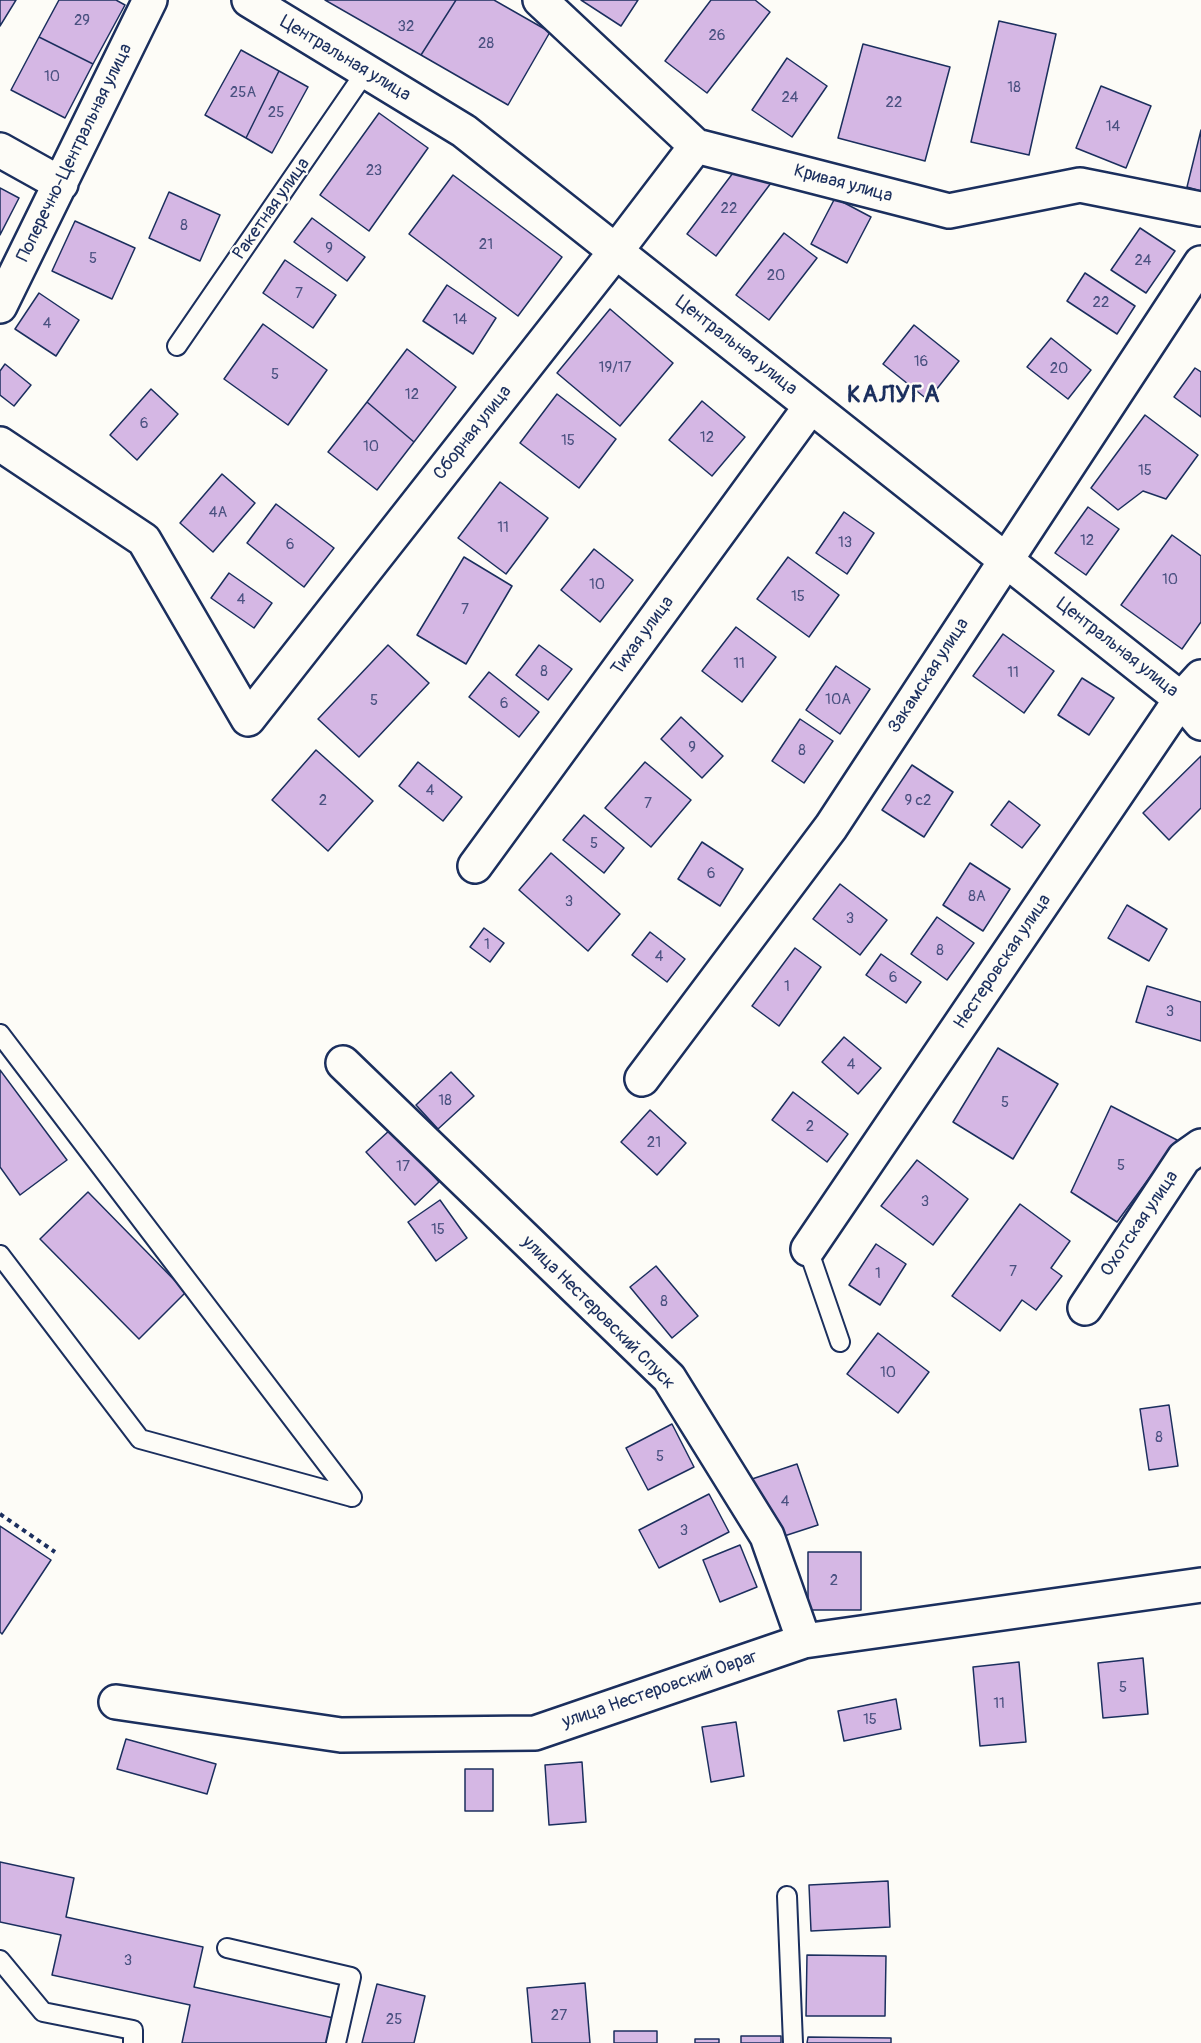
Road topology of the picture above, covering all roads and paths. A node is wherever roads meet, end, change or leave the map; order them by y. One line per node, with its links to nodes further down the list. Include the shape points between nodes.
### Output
1 (150, 0): 7 (street, Поперечно-Центральная улица)
2 (249, 0): 4 (street, Центральная улица)
3 (540, 0): 5 (street, Кривая улица)
4 (366, 71): 9 (street, Центральная улица, via 464,130); 12 (lane, Ракетная улица)
5 (696, 146): 8 (street, Кривая улица, via 949,212 1080,185); 9 (street, Сборная улица)
6 (0, 150): 7 (street)
7 (61, 184): 11 (street, Поперечно-Центральная улица)
8 (1201, 209)
9 (616, 251): 13 (street, Центральная улица); 14 (street, Сборная улица, via 248,719 144,540)
10 (1201, 263): 15 (street, Закамская улица)
11 (0, 306)
12 (177, 346)
13 (811, 406): 15 (street, Центральная улица); 17 (street, Тихая улица)
14 (0, 444)
15 (1005, 559): 16 (street, Центральная улица); 20 (street, Закамская улица, via 831,827)
16 (1194, 700): 22 (street, Нестеровская улица)
17 (475, 866)
18 (0, 1034): 23 (lane, via 352,1497 140,1439)
19 (343, 1063): 29 (street, улица Нестеровский Спуск, via 669,1378 767,1536)
20 (642, 1079)
21 (1201, 1146): 24 (street, Охотская улица, via 1184,1158)
22 (808, 1249): 25 (lane)
23 (0, 1255)
24 (1084, 1308)
25 (840, 1342)
26 (0, 1514): 27 (path)
27 (55, 1552)
28 (1201, 1585): 29 (street, улица Нестеровский Овраг)
29 (804, 1641): 30 (street, улица Нестеровский Овраг, via 536,1733 341,1735)
30 (116, 1702)
31 (787, 1896): 36 (lane)
32 (227, 1948): 35 (lane, via 351,1977)
33 (0, 1960): 34 (lane, via 43,2013 133,2030)
34 (133, 2043)
35 (336, 2043)
36 (793, 2043)

